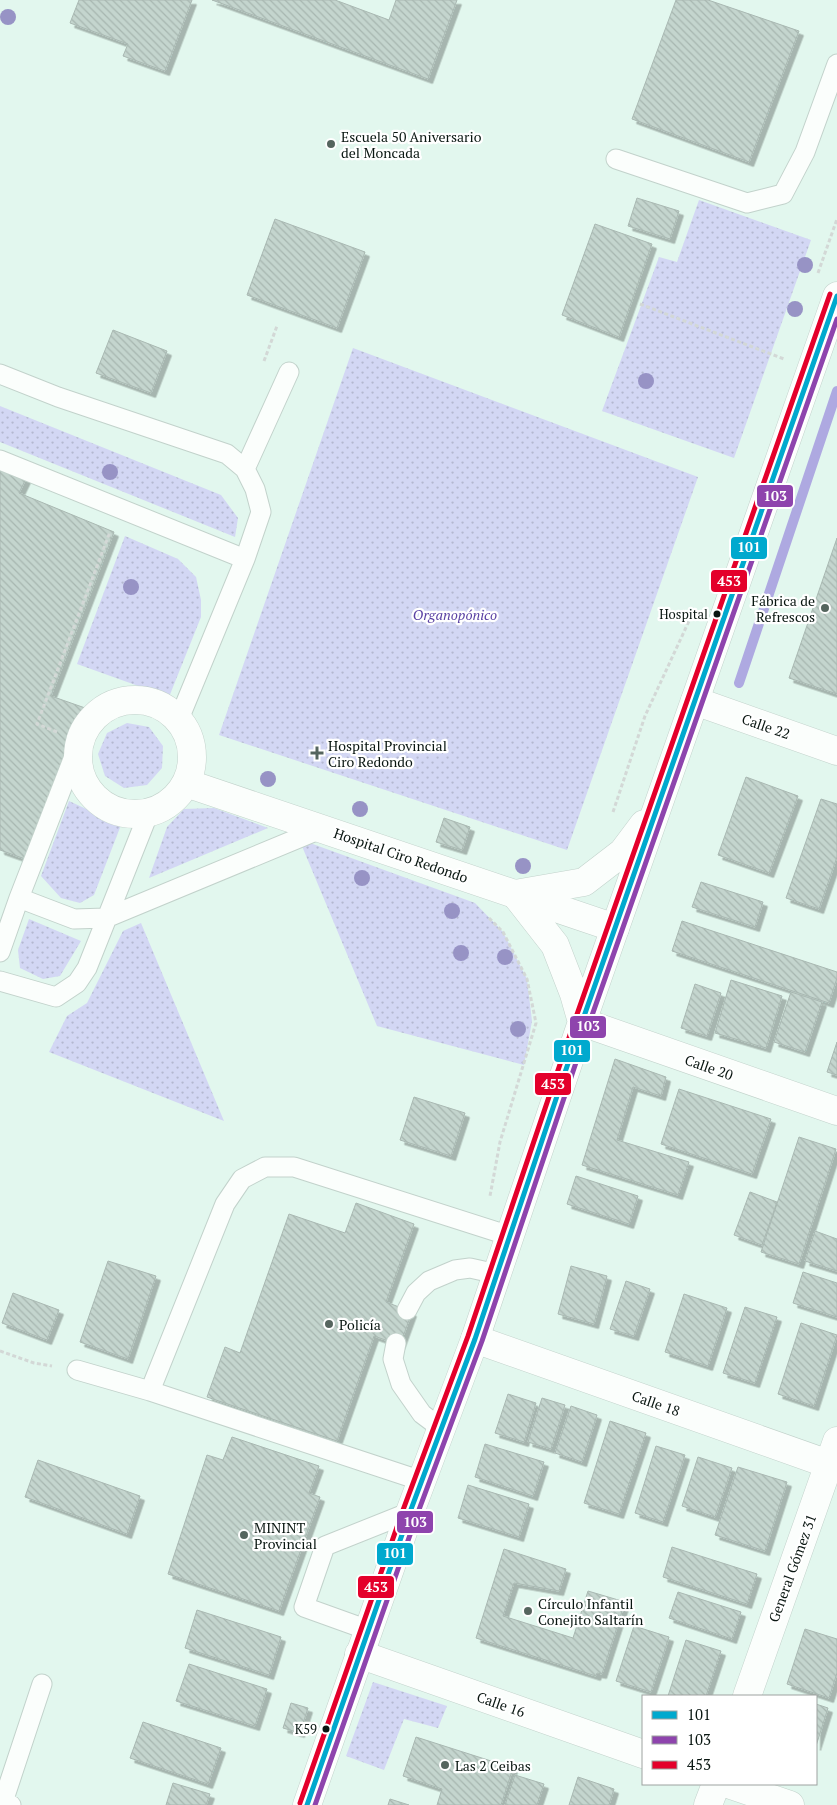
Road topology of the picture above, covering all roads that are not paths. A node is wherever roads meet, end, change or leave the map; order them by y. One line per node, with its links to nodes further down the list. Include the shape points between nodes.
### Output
1 (837, 64): 2 (lane, via 805,152 783,194 747,203)
2 (616, 159)
3 (837, 296): 9 (street)
4 (290, 372): 7 (lane)
5 (0, 374): 7 (lane, via 226,454)
6 (0, 460): 8 (lane)
7 (245, 468): 8 (lane, via 261,512)
8 (245, 559): 10 (lane)
9 (695, 701): 12 (street, Calle 22); 14 (street)
10 (179, 719): 11 (street, via 153,702 117,703 100,711); 13 (street, via 189,738 192,753)
11 (80, 741): 15 (street, via 78,758 88,790 115,810); 18 (lane)
12 (837, 751)
13 (186, 783): 15 (street, via 164,806); 16 (street, Hospital Ciro Redondo)
14 (660, 803): 17 (street, via 623,852 584,882); 20 (street)
15 (149, 812): 19 (lane)
16 (323, 828): 17 (street, Hospital Ciro Redondo); 19 (lane)
17 (515, 894): 20 (street, Hospital Ciro Redondo); 23 (street, via 555,945)
18 (19, 898): 19 (lane, via 74,919); 21 (lane)
19 (106, 918): 22 (lane, via 87,968 77,983 56,997)
20 (615, 928): 23 (street)
21 (0, 952)
22 (0, 981)
23 (582, 1022): 24 (street, Calle 20); 25 (street)
24 (837, 1111)
25 (510, 1236): 26 (street); 31 (lane, via 294,1167 265,1167 242,1179 225,1204)
26 (497, 1274): 27 (lane, via 470,1268 455,1270 429,1281 416,1293); 28 (street)
27 (407, 1310)
28 (475, 1339): 32 (street); 33 (street, Calle 18)
29 (396, 1343): 32 (lane, via 393,1359 401,1384 422,1414)
30 (77, 1370): 31 (lane)
31 (150, 1391): 34 (lane)
32 (442, 1429): 34 (street)
33 (834, 1457): 38 (street, General Gómez 31)
34 (422, 1481): 35 (street)
35 (410, 1512): 36 (street); 36 (lane, via 325,1546 304,1607)
36 (364, 1642): 39 (street, Calle 16); 43 (street)
37 (42, 1684): 42 (lane)
38 (746, 1695)
39 (642, 1754)
40 (716, 1785): 44 (street)
41 (731, 1785): 45 (street)
42 (5, 1802)
43 (307, 1805)
44 (708, 1805)
45 (790, 1805)

